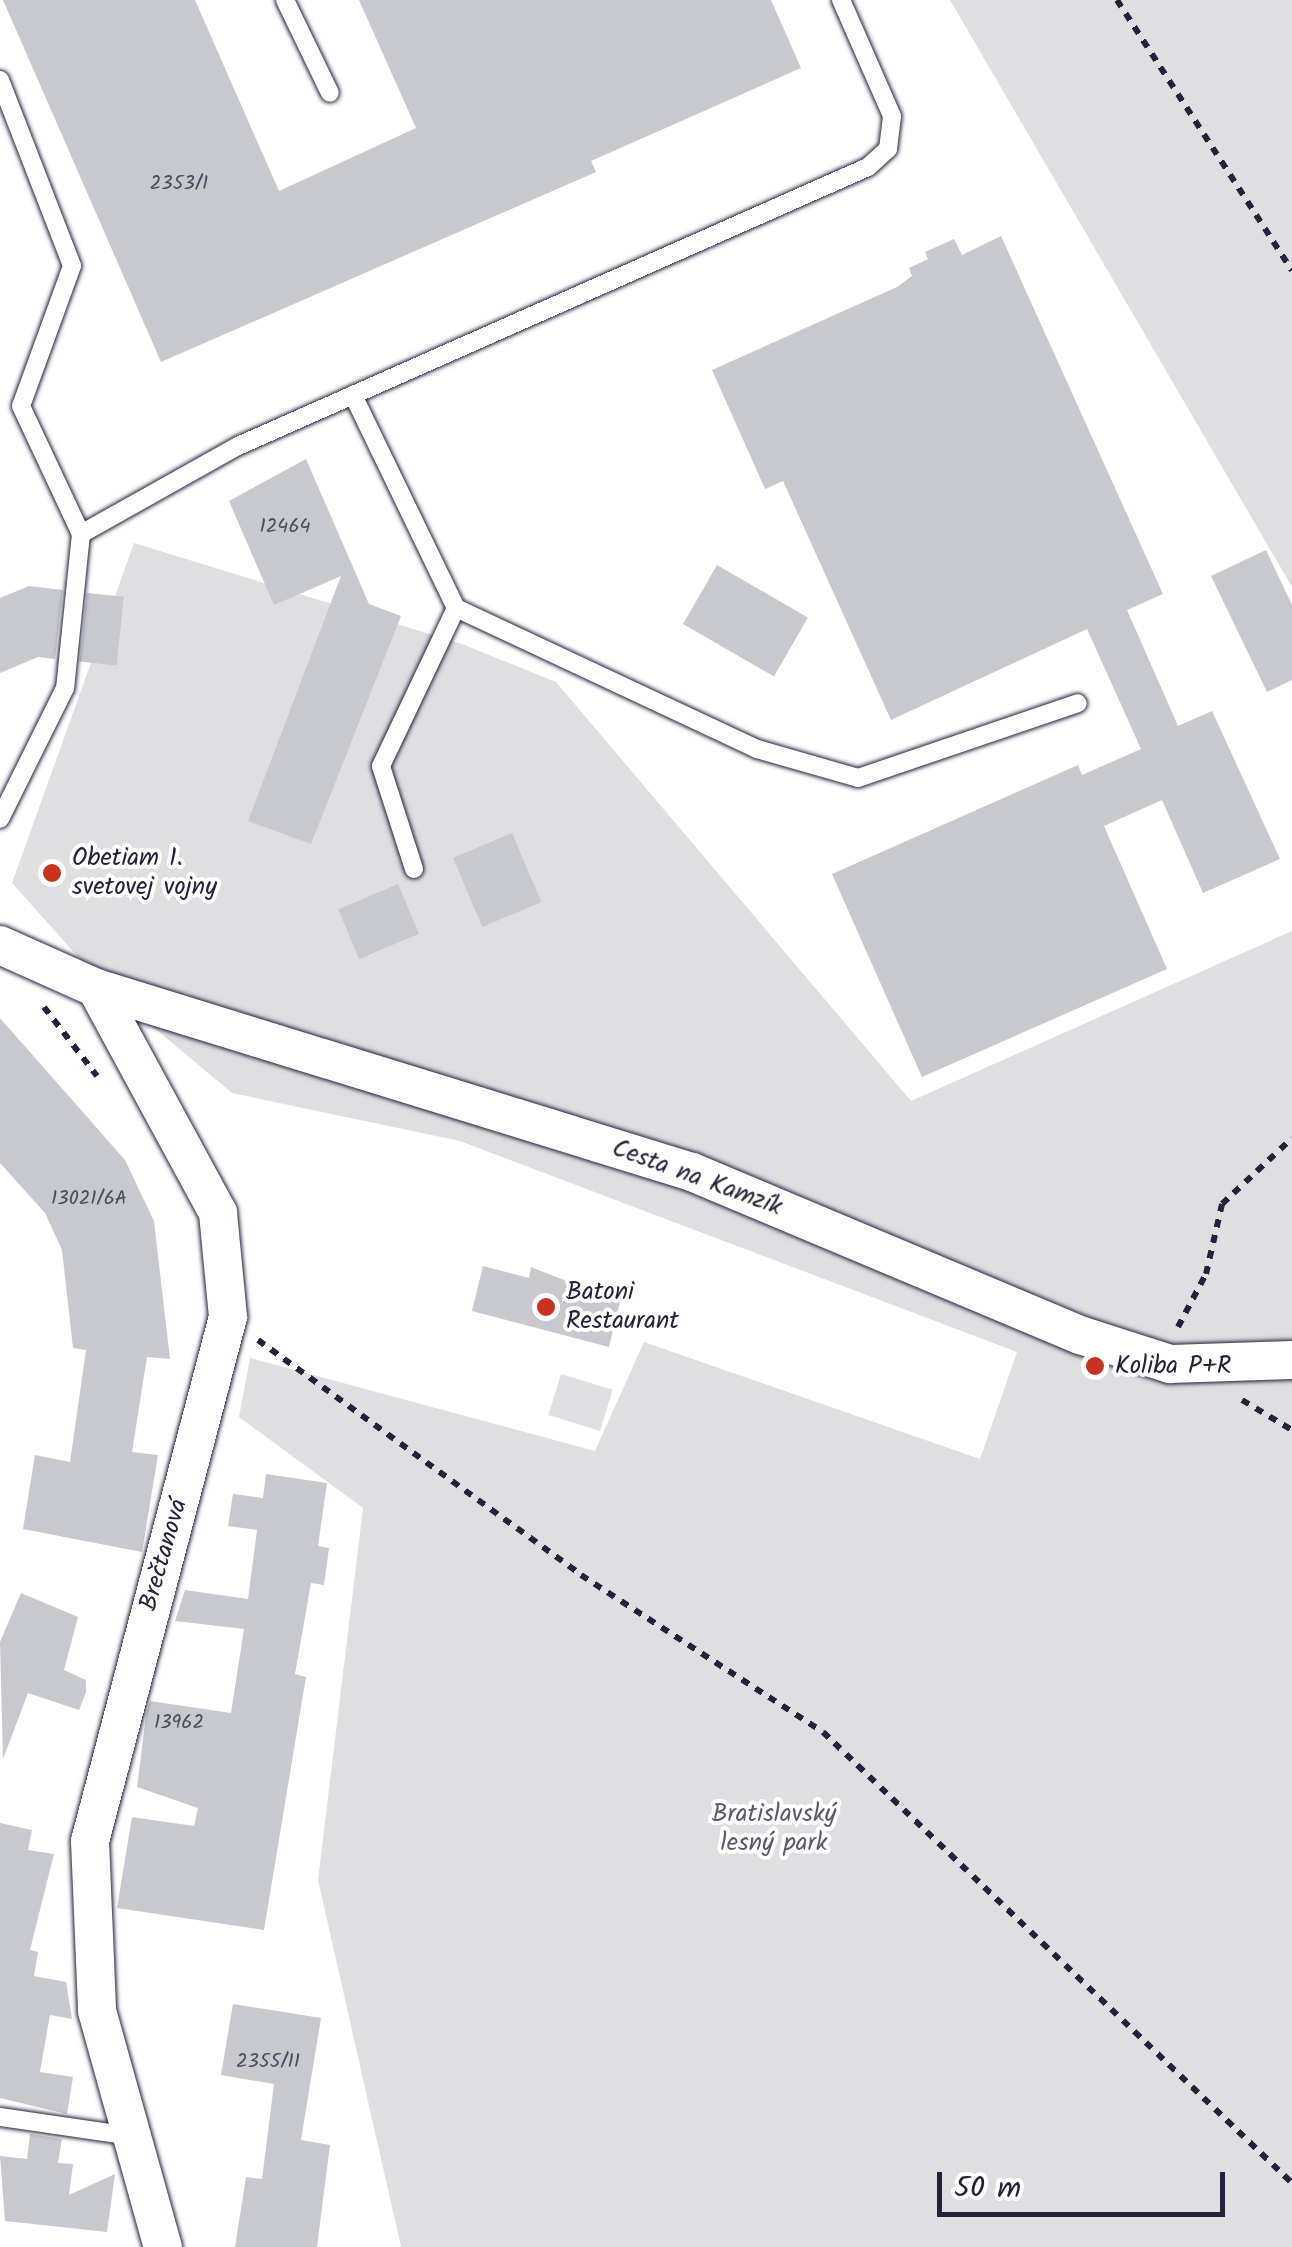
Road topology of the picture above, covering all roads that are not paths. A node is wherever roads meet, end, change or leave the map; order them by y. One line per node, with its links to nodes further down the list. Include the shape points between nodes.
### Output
1 (285, 0): 4 (lane)
2 (842, 0): 5 (lane, via 892,116 888,149 868,167)
3 (0, 80): 6 (lane, via 72,266 21,406)
4 (330, 93)
5 (353, 395): 6 (lane, via 238,446); 7 (lane)
6 (81, 534): 9 (lane, via 65,688)
7 (456, 608): 8 (lane, via 757,749 858,778); 10 (lane, via 381,766)
8 (1078, 703)
9 (0, 819)
10 (414, 869)
11 (0, 945): 12 (street)
12 (96, 988): 13 (street, Cesta na Kamzík, via 692,1172 846,1232 973,1296 1170,1364); 15 (street, Brečtanová, via 218,1213 228,1317 90,1841 89,1961)
13 (1292, 1360)
14 (0, 2117): 15 (lane)
15 (130, 2136): 16 (street, Brečtanová)
16 (163, 2247)

